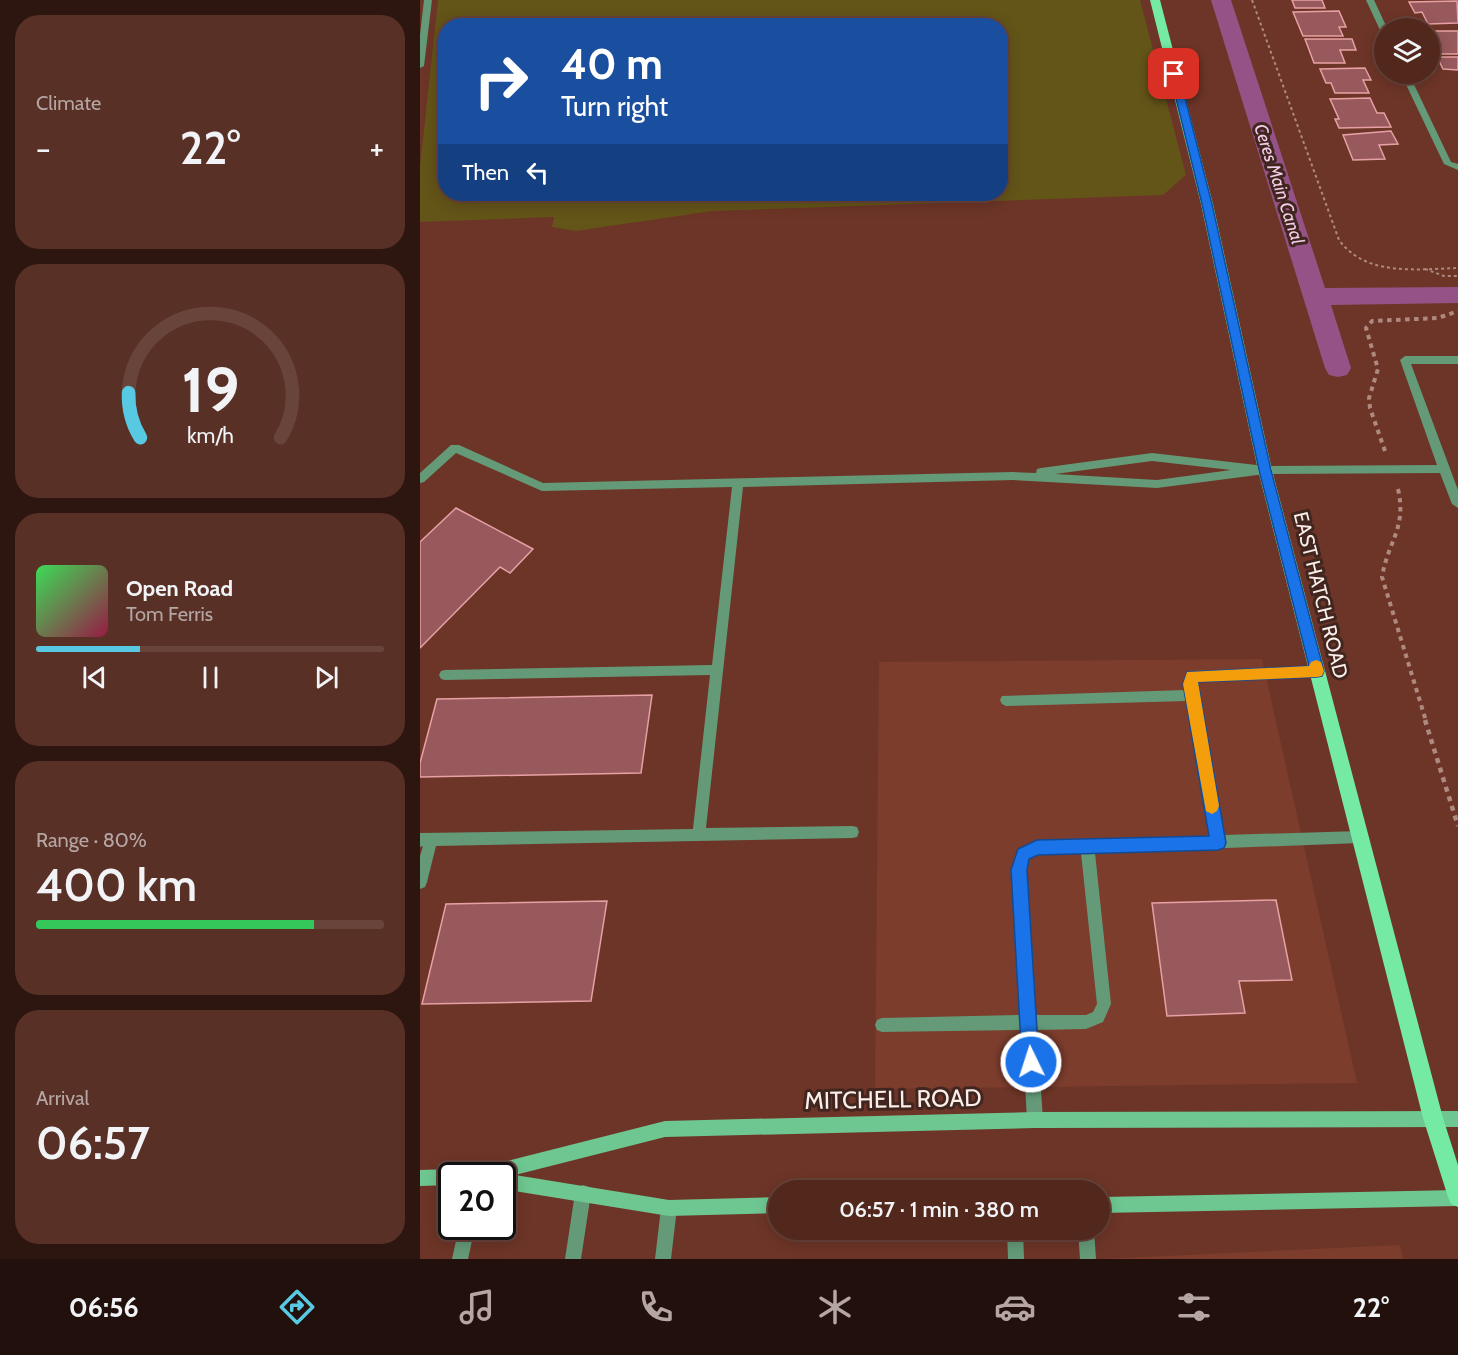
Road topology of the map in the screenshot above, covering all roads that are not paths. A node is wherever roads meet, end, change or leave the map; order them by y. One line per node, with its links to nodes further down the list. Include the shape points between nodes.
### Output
1 (428, 0): 5 (street)
2 (1155, 0): 10 (main road, EAST HATCH ROAD, via 1207,204)
3 (1370, 0): 4 (street)
4 (1378, 18)
5 (420, 66)
6 (1410, 84): 7 (street, via 1448,164)
7 (1458, 167)
8 (1458, 360): 9 (street, via 1405,360)
9 (1444, 469): 10 (street); 14 (street)
10 (1265, 470): 11 (street, via 1157,484); 11 (street, via 1152,457); 16 (main road, EAST HATCH ROAD)
11 (1013, 476): 13 (street)
12 (420, 478): 13 (street, via 455,448 542,487)
13 (738, 482): 15 (street)
14 (1458, 504)
15 (717, 670): 17 (street); 21 (street)
16 (1317, 671): 18 (street, via 1192,676); 22 (main road, EAST HATCH ROAD)
17 (445, 675)
18 (1192, 695): 19 (street); 24 (street)
19 (1006, 700)
20 (852, 832): 21 (street)
21 (699, 835): 23 (street)
22 (1360, 837): 24 (street); 29 (main road, EAST HATCH ROAD)
23 (425, 840): 26 (street)
24 (1218, 843): 25 (street)
25 (1087, 846): 27 (street, via 1037,848 1023,854 1019,870); 27 (street, via 1104,1004 1098,1017 1086,1022)
26 (420, 882)
27 (1028, 1023): 28 (street); 31 (street)
28 (882, 1025)
29 (1433, 1118): 30 (main road, MITCHELL ROAD); 31 (main road, MITCHELL ROAD); 37 (main road, EAST HATCH ROAD)
30 (1458, 1119)
31 (1035, 1120): 32 (main road, MITCHELL ROAD, via 665,1129)
32 (516, 1167)
33 (438, 1177): 34 (main road)
34 (420, 1178)
35 (516, 1183): 36 (main road)
36 (583, 1193): 40 (main road); 45 (street)
37 (1458, 1197): 39 (main road)
38 (768, 1205): 40 (main road)
39 (1110, 1205)
40 (669, 1208): 46 (street)
41 (464, 1240): 44 (street)
42 (1015, 1240): 47 (street)
43 (1087, 1240): 48 (street)
44 (460, 1259)
45 (573, 1259)
46 (663, 1259)
47 (1016, 1259)
48 (1088, 1259)

